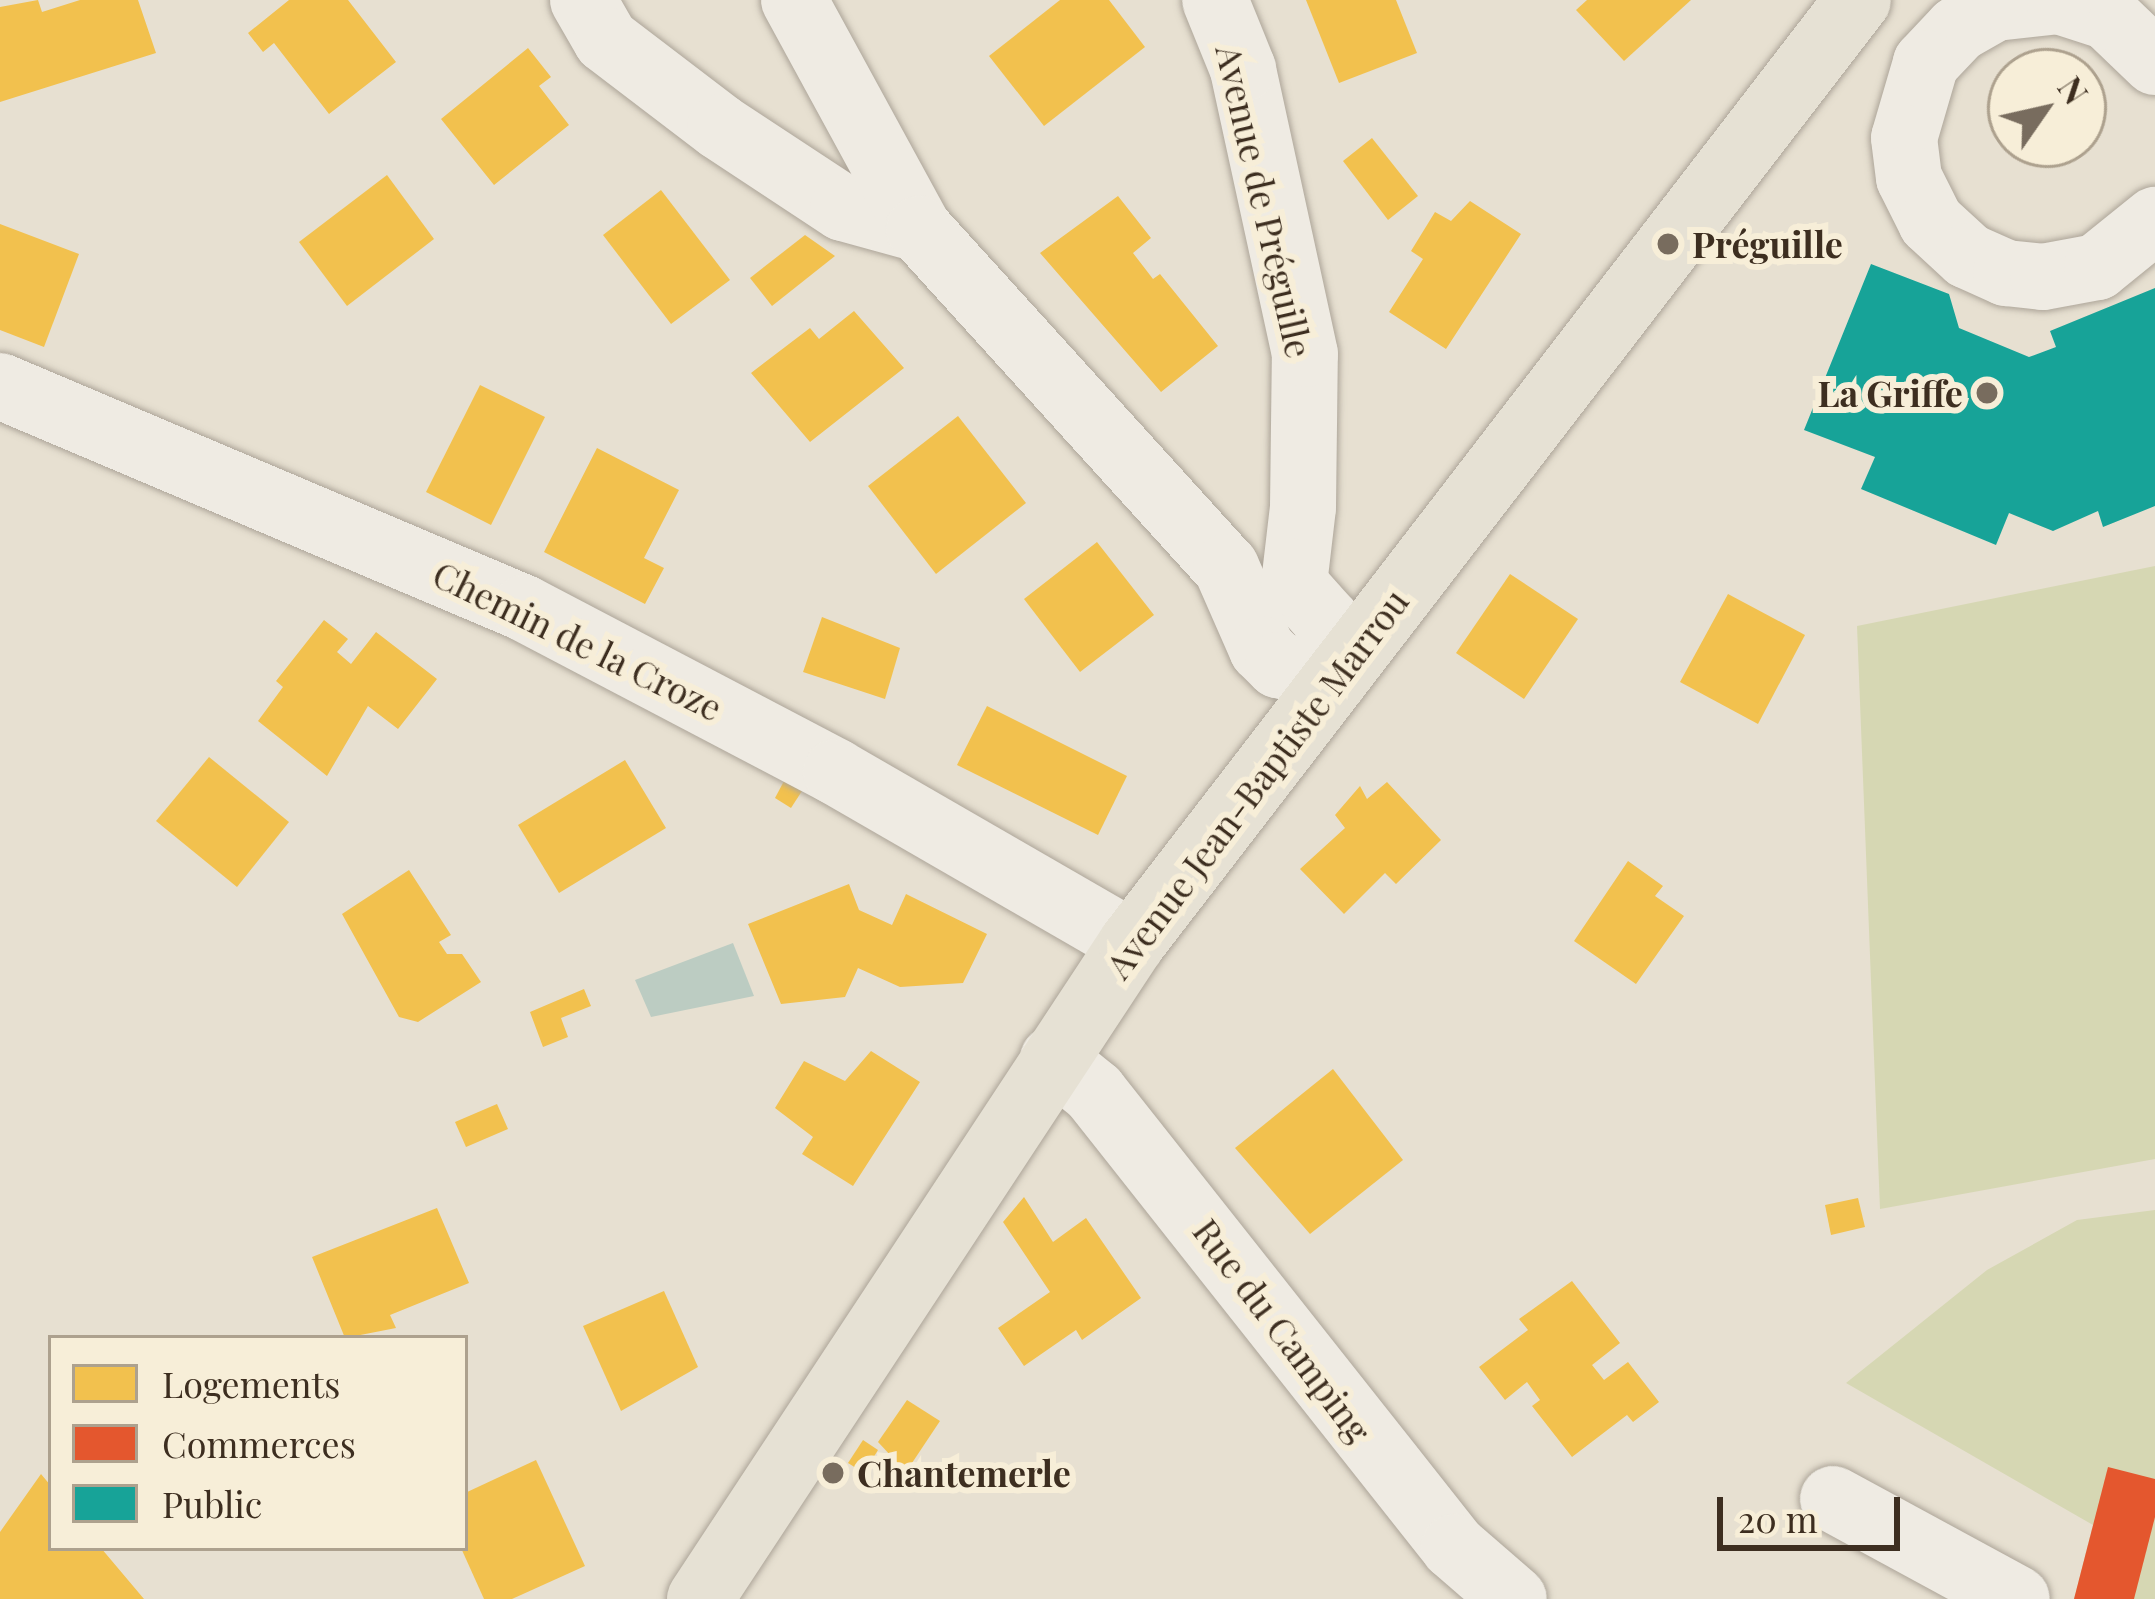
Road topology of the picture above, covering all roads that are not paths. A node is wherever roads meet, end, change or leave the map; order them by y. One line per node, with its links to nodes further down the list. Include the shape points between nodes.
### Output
1 (583, 0): 8 (street, via 606,40 720,128 842,208)
2 (794, 0): 8 (street)
3 (1215, 0): 11 (street, Avenue de Préguille, via 1243,69 1305,354 1304,508)
4 (1858, 0): 12 (main road, Avenue Jean-Baptiste Marrou)
5 (2059, 1): 6 (street, via 2108,17); 7 (street, via 1995,8 1958,29 1926,63 1907,118 1909,178 1931,222 1968,256 2006,273 2043,277 2097,267)
6 (2155, 62)
7 (2155, 220)
8 (919, 229): 10 (street)
9 (0, 386): 13 (street, Chemin de la Croze, via 524,608 796,750)
10 (1226, 567): 11 (street); 12 (street, via 1262,649 1278,665)
11 (1294, 584): 12 (street, via 1327,621)
12 (1335, 679): 13 (main road, Avenue Jean-Baptiste Marrou)
13 (1132, 943): 14 (main road, Avenue Jean-Baptiste Marrou)
14 (1053, 1059): 16 (main road, Avenue Jean-Baptiste Marrou); 17 (street, Rue du Camping, via 1139,1146 1454,1547)
15 (1833, 1499): 18 (street)
16 (700, 1599)
17 (1514, 1599)
18 (2018, 1599)

